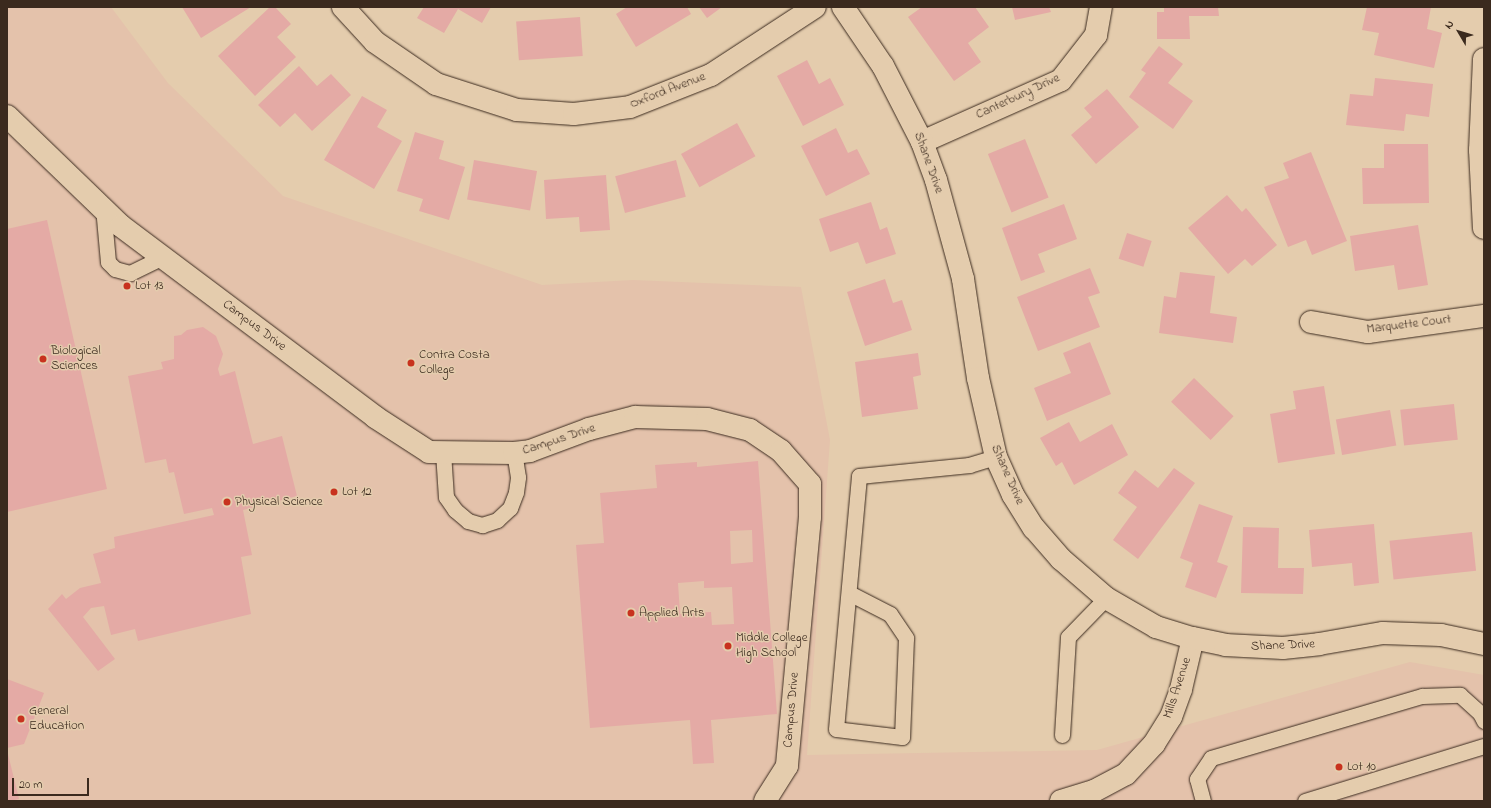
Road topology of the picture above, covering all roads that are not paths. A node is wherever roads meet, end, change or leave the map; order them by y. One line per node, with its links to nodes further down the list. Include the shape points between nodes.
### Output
1 (343, 7): 2 (street, Oxford Avenue, via 375,42 436,84 518,110 574,114 630,107 711,75)
2 (814, 7)
3 (843, 7): 7 (street, Shane Drive, via 883,66)
4 (1102, 7): 7 (street, Canterbury Drive, via 1096,35 1061,80)
5 (1484, 59): 9 (street, via 1480,150)
6 (7, 116): 8 (street, Campus Drive)
7 (922, 142): 15 (street, Shane Drive, via 936,180 962,279 978,378)
8 (102, 207): 10 (street, Campus Drive, via 121,226); 10 (lane, via 108,262 115,269 130,273)
9 (1484, 228)
10 (163, 257): 13 (street, Campus Drive, via 375,417 429,452)
11 (1484, 316): 12 (street, Marquette Court, via 1368,332)
12 (1311, 322)
13 (443, 452): 14 (street, Campus Drive); 14 (lane, via 446,497 468,521 482,525 497,520 510,508 518,477)
14 (514, 454): 23 (street, Campus Drive, via 530,451 589,429 635,418 707,419 750,430 781,451 810,484 810,517 787,766)
15 (996, 457): 16 (lane, via 969,465 859,476); 17 (street, Shane Drive, via 1013,495 1034,528 1061,559)
16 (849, 593): 16 (lane, via 836,729 902,737 906,638 890,614)
17 (1106, 598): 18 (street, Shane Drive, via 1156,627); 21 (lane, via 1068,637)
18 (1193, 638): 19 (street, Shane Drive, via 1235,647 1282,648 1383,633 1441,635); 24 (street, Mills Avenue, via 1171,717 1154,744 1126,774 1094,791)
19 (1484, 644)
20 (1484, 721): 25 (lane, via 1480,713 1460,696 1422,696 1211,758 1197,779)
21 (1062, 735)
22 (1484, 746): 26 (lane)
23 (765, 801)
24 (1061, 801)
25 (1203, 801)
26 (1305, 801)

